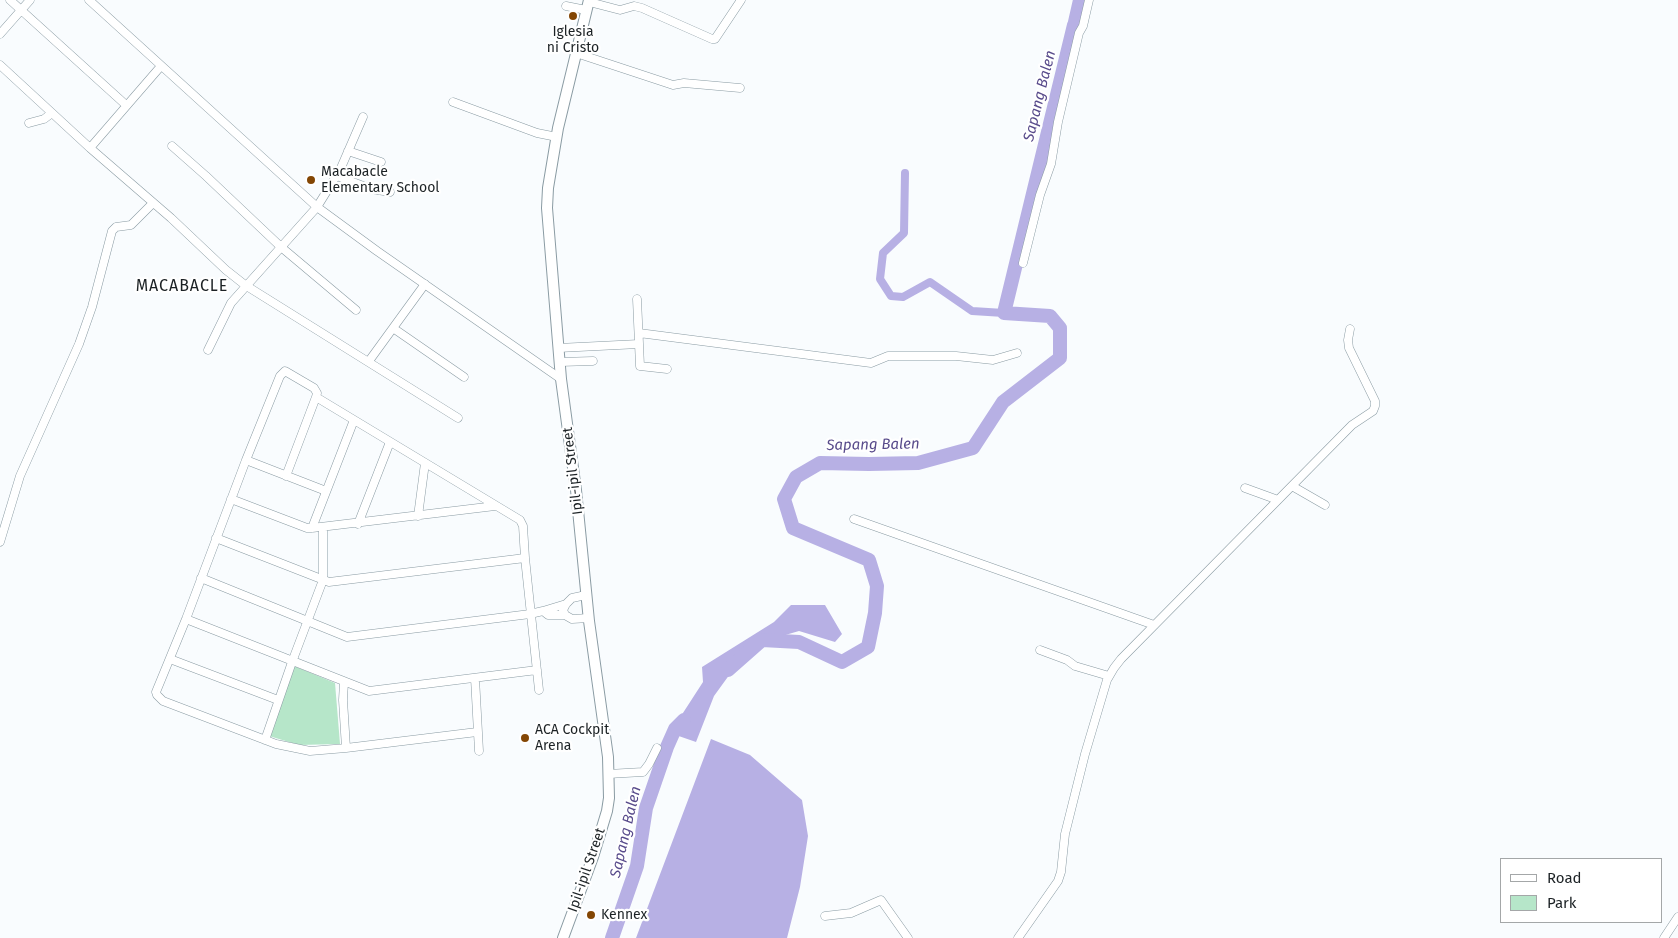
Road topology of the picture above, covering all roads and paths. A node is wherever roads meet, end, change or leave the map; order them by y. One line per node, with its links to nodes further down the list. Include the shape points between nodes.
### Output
1 (10, 0): 8 (street)
2 (30, 0): 8 (street)
3 (89, 0): 12 (street)
4 (741, 0): 6 (street, via 715,39 642,8 634,6 620,10)
5 (1089, 0): 29 (street)
6 (588, 4): 7 (street); 10 (street, Ipil-ipil Street)
7 (566, 6)
8 (21, 10): 9 (street); 15 (street)
9 (0, 34)
10 (576, 54): 13 (street, via 673,85); 19 (street, Ipil-ipil Street)
11 (0, 65): 16 (street)
12 (161, 66): 15 (street); 27 (street)
13 (740, 88)
14 (453, 102): 19 (street, via 537,133)
15 (126, 105): 21 (street)
16 (52, 113): 18 (street); 21 (street)
17 (363, 117): 22 (street)
18 (29, 123)
19 (557, 137): 38 (street, Ipil-ipil Street, via 547,208)
20 (172, 146): 28 (street)
21 (90, 148): 26 (street)
22 (348, 151): 23 (street); 24 (street)
23 (381, 162)
24 (337, 176): 25 (street, via 371,189); 27 (street)
25 (390, 192)
26 (153, 203): 31 (street); 67 (street, via 131,225 112,231 79,344 20,476)
27 (317, 207): 28 (street); 30 (street)
28 (281, 247): 31 (street); 33 (street)
29 (1024, 263)
30 (425, 284): 34 (street); 46 (street)
31 (246, 285): 39 (street, via 231,303); 41 (street)
32 (637, 299): 36 (street)
33 (356, 310)
34 (393, 328): 41 (street); 45 (street)
35 (1350, 329): 54 (street, via 1349,348 1375,406)
36 (639, 333): 37 (street); 40 (street, via 871,363 888,356 956,356 993,360)
37 (639, 344): 38 (street); 44 (street, via 640,366)
38 (558, 348): 43 (street, Ipil-ipil Street)
39 (208, 350)
40 (1017, 353)
41 (368, 361): 48 (street)
42 (593, 361): 43 (street)
43 (560, 362): 46 (street, Ipil-ipil Street)
44 (667, 369)
45 (464, 377)
46 (561, 379): 71 (street, Ipil-ipil Street)
47 (316, 397): 49 (street); 51 (street, via 314,388 288,372 283,373); 53 (street)
48 (458, 418)
49 (354, 420): 50 (street); 56 (street)
50 (390, 442): 52 (street); 63 (street)
51 (246, 460): 53 (street); 57 (street)
52 (425, 463): 60 (street); 61 (street)
53 (286, 476): 56 (street)
54 (1292, 486): 58 (street); 59 (street)
55 (1245, 488): 58 (street)
56 (326, 491): 64 (street)
57 (231, 499): 64 (street); 66 (street)
58 (1278, 500): 79 (street)
59 (1325, 505)
60 (495, 506): 61 (street); 68 (street, via 520,520)
61 (418, 516): 63 (street)
62 (854, 519): 79 (street)
63 (358, 524): 65 (street)
64 (312, 528): 65 (street)
65 (323, 528): 70 (street)
66 (216, 538): 69 (street); 70 (street)
67 (0, 542)
68 (525, 558): 70 (street); 74 (street)
69 (201, 578): 77 (street); 78 (street)
70 (324, 580): 78 (street)
71 (586, 595): 72 (street, via 572,598); 76 (street, Ipil-ipil Street)
72 (566, 604): 73 (street); 75 (street)
73 (543, 611): 74 (street); 75 (street, via 548,615)
74 (530, 614): 78 (street, via 347,636); 83 (street)
75 (565, 615): 76 (street, via 572,619)
76 (589, 618): 94 (street, Ipil-ipil Street)
77 (186, 620): 81 (street); 82 (street)
78 (307, 620): 82 (street)
79 (1154, 625): 84 (street)
80 (1040, 650): 84 (street, via 1075,666)
81 (170, 658): 88 (street); 90 (street, via 156,692 163,701)
82 (292, 662): 86 (street); 88 (street)
83 (537, 670): 85 (street); 87 (street)
84 (1109, 676): 99 (street, via 1065,834 1061,872)
85 (475, 678): 86 (street, via 369,691); 89 (street)
86 (344, 682): 91 (street)
87 (539, 690)
88 (278, 700): 90 (street)
89 (477, 732): 91 (street); 93 (street)
90 (264, 740): 91 (street, via 310,751)
91 (346, 748)
92 (656, 748): 94 (street, via 643,772)
93 (479, 751)
94 (608, 774): 97 (street, Ipil-ipil Street, via 607,811)
95 (825, 916): 98 (street, via 851,913 881,900)
96 (1678, 917): 100 (street)
97 (563, 938)
98 (908, 938)
99 (1018, 938)
100 (1664, 938)

